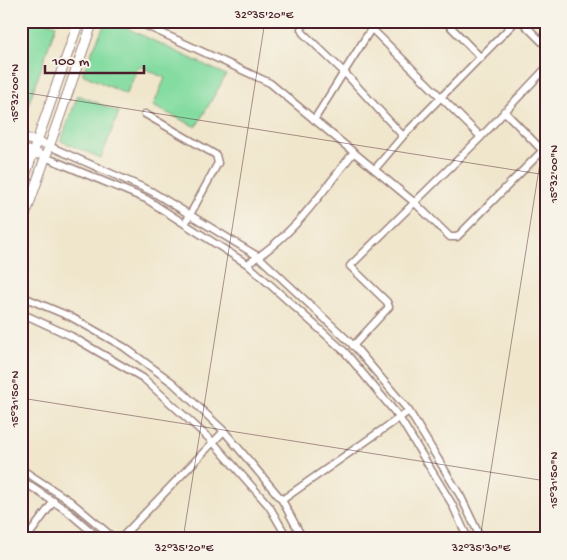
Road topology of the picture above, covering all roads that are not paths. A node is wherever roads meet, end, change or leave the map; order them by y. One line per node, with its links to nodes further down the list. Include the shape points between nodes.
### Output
1 (79, 21): 11 (street)
2 (93, 21): 12 (street)
3 (136, 21): 19 (street, via 270,83)
4 (306, 21): 15 (street, via 301,31)
5 (376, 21): 9 (street)
6 (445, 21): 13 (street)
7 (516, 21): 13 (street)
8 (521, 21): 10 (street)
9 (371, 28): 15 (street); 16 (street)
10 (546, 46)
11 (68, 53): 12 (street); 23 (street)
12 (80, 57): 24 (street)
13 (481, 58): 16 (street)
14 (546, 68): 17 (street)
15 (344, 72): 19 (street); 20 (street)
16 (440, 98): 20 (street); 22 (street)
17 (504, 111): 22 (street); 25 (street)
18 (145, 114): 33 (street, via 217,157 218,163)
19 (314, 120): 28 (street)
20 (403, 136): 30 (street)
21 (21, 137): 23 (street)
22 (481, 137): 32 (street)
23 (37, 142): 24 (street); 27 (street)
24 (49, 146): 29 (street); 33 (street, via 151,191)
25 (544, 148): 32 (street, via 457,237 450,237)
26 (21, 149): 27 (street)
27 (33, 152): 29 (street); 31 (street)
28 (354, 152): 30 (street); 36 (street, via 303,217)
29 (45, 157): 34 (street, via 146,199); 35 (street)
30 (375, 169): 32 (street)
31 (21, 187)
32 (415, 203): 40 (street, via 350,266 389,307)
33 (190, 215): 34 (street); 36 (street)
34 (185, 224): 37 (street)
35 (21, 227)
36 (259, 257): 37 (street); 40 (street)
37 (248, 264): 42 (street, via 345,352)
38 (21, 296): 43 (street, via 71,317 124,347 173,382)
39 (21, 313): 44 (street, via 71,336 143,378)
40 (353, 346): 41 (street)
41 (409, 410): 42 (street); 47 (street)
42 (399, 417): 48 (street); 49 (street)
43 (224, 431): 44 (street); 48 (street)
44 (213, 442): 54 (street); 55 (street, via 269,506)
45 (21, 469): 53 (street, via 70,501)
46 (21, 480): 50 (street)
47 (461, 497): 49 (street); 58 (street)
48 (282, 500): 56 (street)
49 (449, 500): 57 (street)
50 (54, 501): 51 (street); 52 (street)
51 (26, 539)
52 (100, 539)
53 (116, 539)
54 (120, 539)
55 (288, 539)
56 (303, 539)
57 (468, 539)
58 (481, 539)

